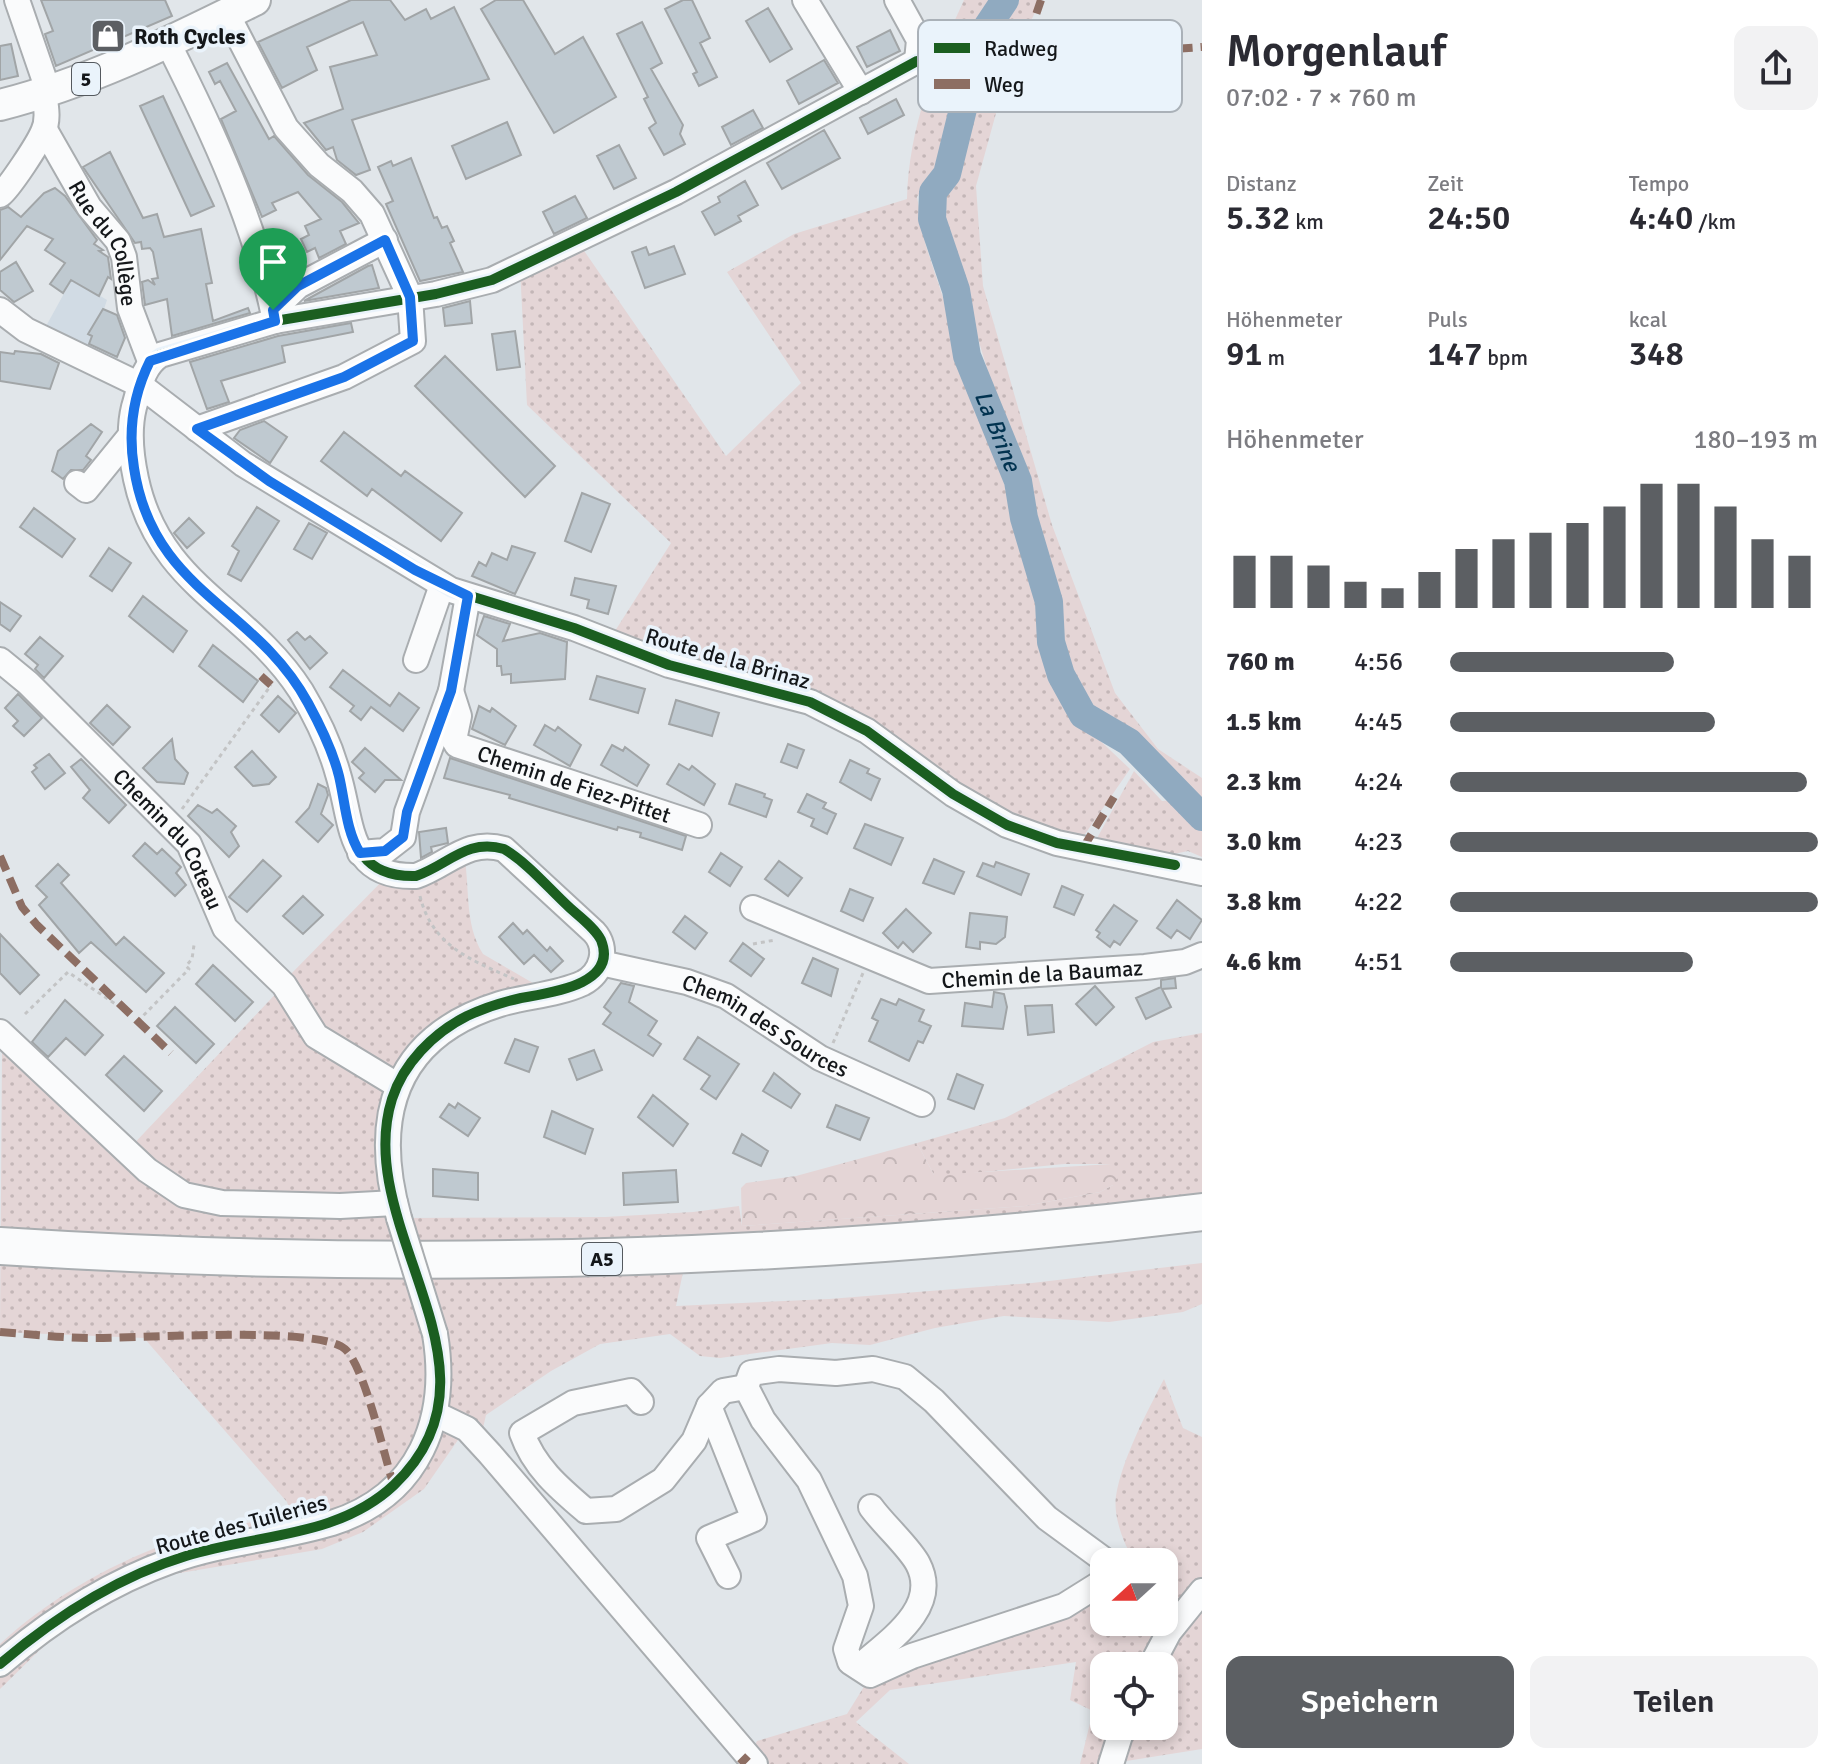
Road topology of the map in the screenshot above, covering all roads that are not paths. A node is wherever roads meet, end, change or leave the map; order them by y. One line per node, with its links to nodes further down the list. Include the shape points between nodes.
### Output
1 (17, 0): 10 (street)
2 (255, 0): 5 (main road, 5)
3 (805, 0): 9 (street)
4 (897, 0): 6 (street)
5 (227, 14): 7 (main road, 5); 14 (street, via 279,118 319,165 364,202)
6 (918, 38)
7 (168, 43): 10 (main road, 5); 17 (street, via 224,160)
8 (918, 64): 9 (street)
9 (861, 92): 15 (street, via 534,262 492,280)
10 (46, 93): 11 (main road, 5); 12 (street)
11 (0, 105)
12 (45, 130): 13 (street); 18 (street, Rue du Collège, via 89,207 118,241 130,308)
13 (0, 195)
14 (385, 240): 15 (street); 17 (street, via 298,286)
15 (410, 297): 17 (street); 20 (street, via 413,341 344,377)
16 (1, 314): 19 (street, Route de la Brinaz)
17 (274, 316): 18 (street)
18 (150, 361): 19 (street)
19 (140, 385): 20 (street, Route de la Brinaz); 21 (street)
20 (197, 429): 23 (street, Route de la Brinaz, via 269,481)
21 (130, 436): 22 (street, via 86,490); 29 (street, via 143,504 168,556 270,650 308,703 338,772)
22 (77, 483)
23 (442, 585): 24 (street, Route de la Brinaz); 26 (street)
24 (468, 596): 27 (street, Chemin de Fiez-Pittet); 30 (street, Route de la Brinaz, via 574,628 669,665 810,702 867,731 953,794 1007,825 1057,843)
25 (0, 660): 35 (street, Chemin du Coteau, via 195,852 225,928 284,985 316,1036)
26 (416, 660)
27 (451, 691): 28 (street, Chemin de Fiez-Pittet, via 459,716 457,745); 29 (street, Chemin de Fiez-Pittet, via 399,843 385,851)
28 (699, 825)
29 (360, 853): 33 (street, via 379,868 416,876 463,850 488,845 504,849 600,937)
30 (1202, 873)
31 (753, 908): 32 (street, Chemin de la Baumaz, via 904,973 941,982 1145,967)
32 (1202, 955)
33 (601, 963): 35 (street, via 585,982 502,1003 453,1024 422,1048); 36 (street, Chemin des Sources, via 726,996 820,1058)
34 (0, 1032): 37 (street, via 147,1170 184,1195 222,1203)
35 (397, 1085): 37 (street, Route des Tuileries, via 386,1138)
36 (922, 1104)
37 (397, 1210): 45 (street, Route des Tuileries, bridge, via 435,1334 441,1381)
38 (1202, 1212): 40 (highway, A5, via 954,1238 695,1256 279,1259)
39 (1202, 1236): 41 (highway, A5, via 927,1264 599,1282 278,1282)
40 (0, 1246)
41 (0, 1269)
42 (746, 1387): 44 (street, via 723,1391); 47 (street, via 751,1373 779,1369 873,1369 905,1377 1047,1518); 53 (street, via 763,1420 809,1480 855,1576 861,1606 846,1649 850,1662)
43 (641, 1402): 44 (street, via 631,1391 573,1403 522,1433 530,1453 554,1483 586,1511 616,1509 663,1480 694,1441)
44 (709, 1406): 48 (street, via 754,1519 709,1538)
45 (436, 1414): 52 (street, Route des Tuileries, via 421,1454 394,1486 366,1506 334,1522 204,1550 129,1578 62,1617); 55 (street, via 467,1429 490,1454)
46 (871, 1507): 53 (street, via 918,1564 924,1594 910,1621)
47 (1090, 1550)
48 (728, 1576)
49 (1090, 1590): 53 (street, via 1064,1606 870,1675)
50 (1202, 1591): 51 (street)
51 (1178, 1610)
52 (0, 1664)
53 (859, 1667)
54 (1119, 1740): 56 (street)
55 (755, 1764)
56 (1111, 1764)

